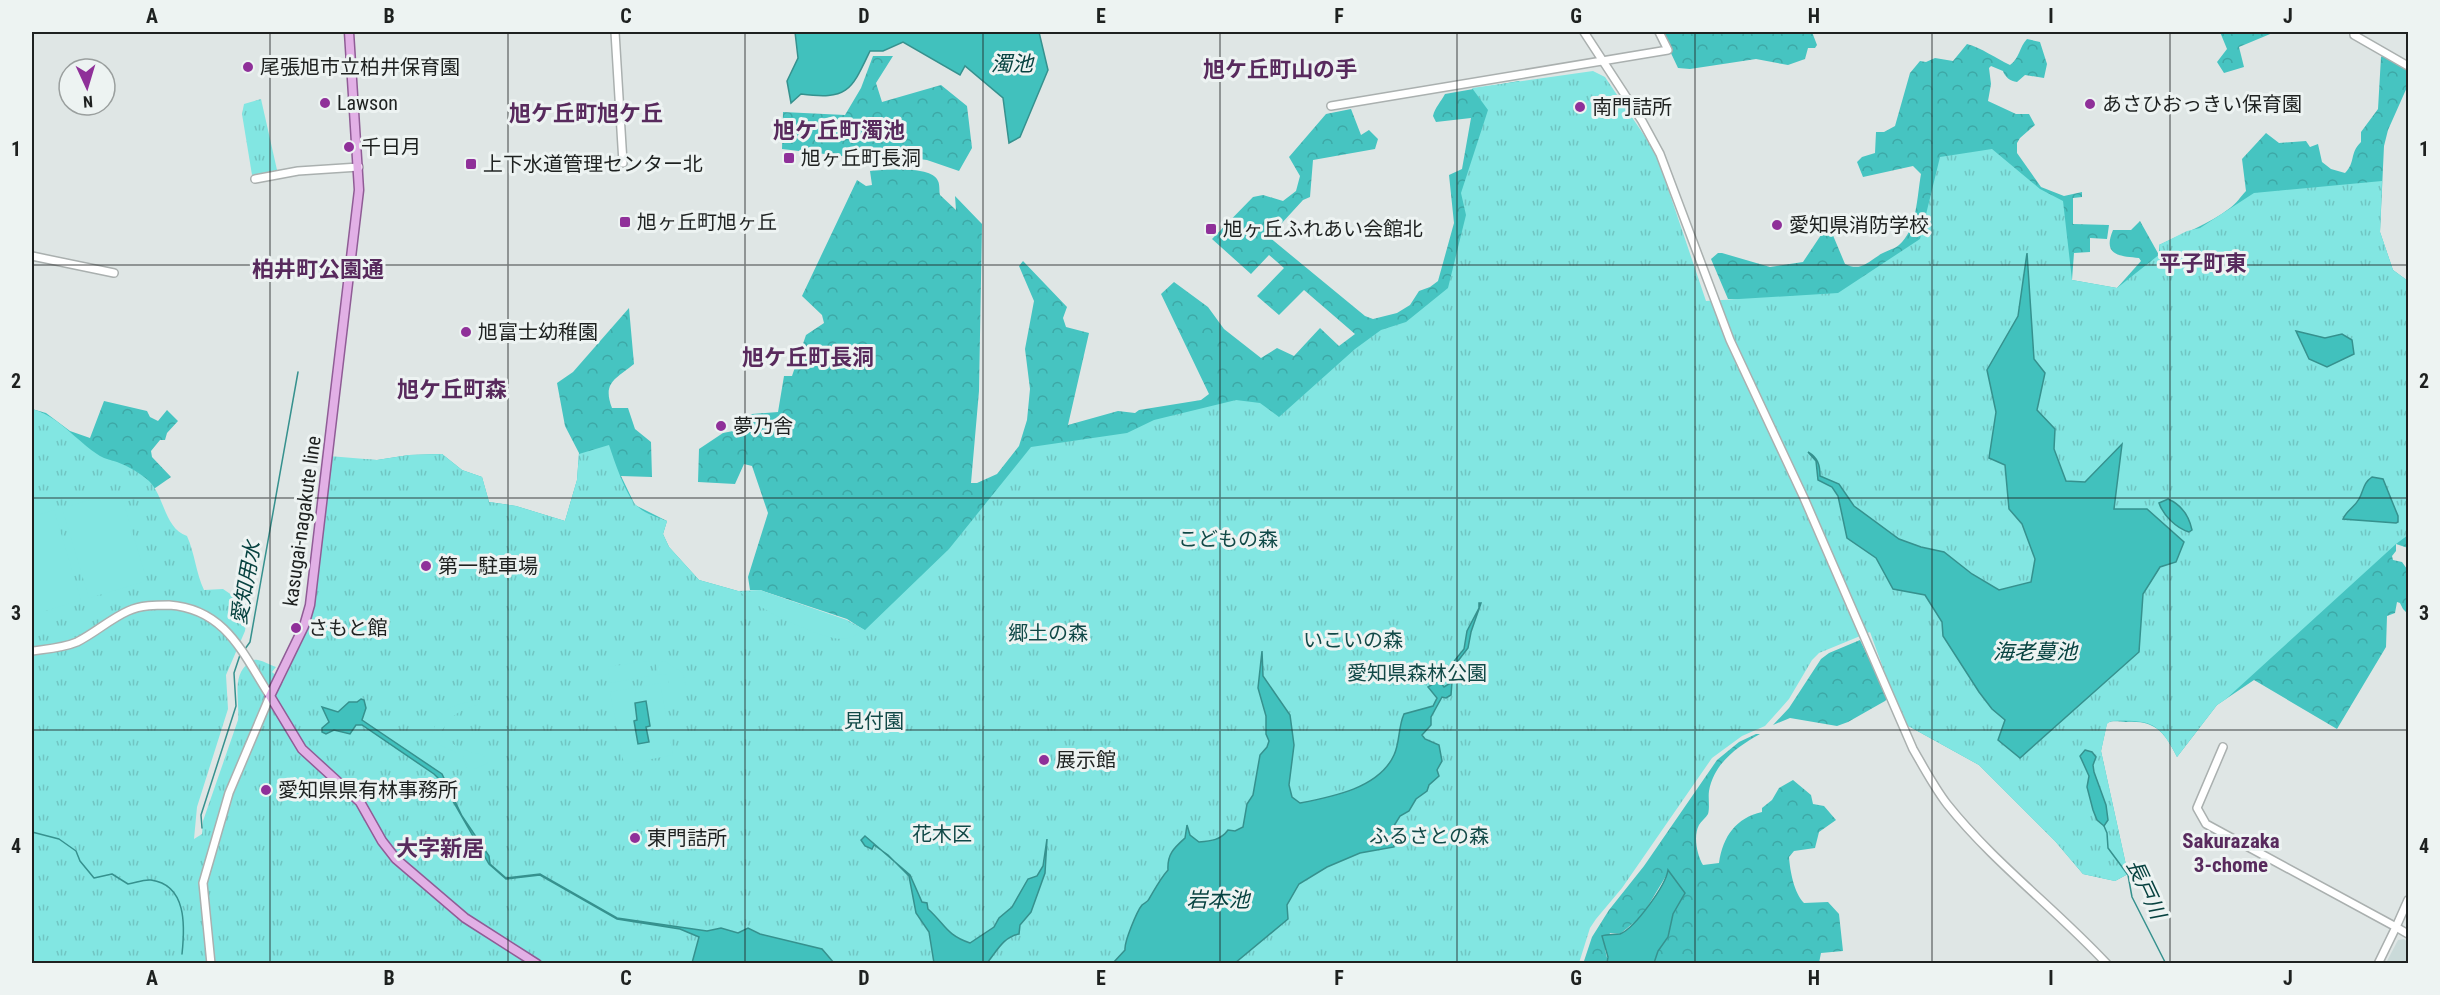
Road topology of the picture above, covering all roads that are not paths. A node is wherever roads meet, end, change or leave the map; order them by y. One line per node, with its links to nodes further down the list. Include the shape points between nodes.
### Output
1 (350, 32): 10 (main road, kasugai-nagakute line)
2 (615, 32): 9 (street)
3 (1584, 32): 6 (street)
4 (1659, 32): 6 (street, via 1668,50)
5 (2354, 32): 7 (street)
6 (1604, 61): 8 (street); 22 (street, via 1660,154 1730,340 1804,498 1913,749 1946,803 1969,830)
7 (2409, 66)
8 (1331, 106)
9 (623, 163)
10 (359, 167): 11 (street, via 297,171); 15 (main road, kasugai-nagakute line, via 351,272 310,605)
11 (255, 179)
12 (32, 256): 13 (street)
13 (114, 273)
14 (32, 651): 15 (street, via 76,642 140,606 190,607 220,624)
15 (270, 696): 20 (street, via 229,793 203,883); 21 (main road, via 302,749 360,802 396,859 465,918)
16 (2223, 747): 18 (street, via 2197,808 2206,824)
17 (2409, 900): 18 (street)
18 (2396, 927): 19 (street); 23 (street)
19 (2409, 934)
20 (211, 963)
21 (537, 963)
22 (2107, 963)
23 (2378, 963)

